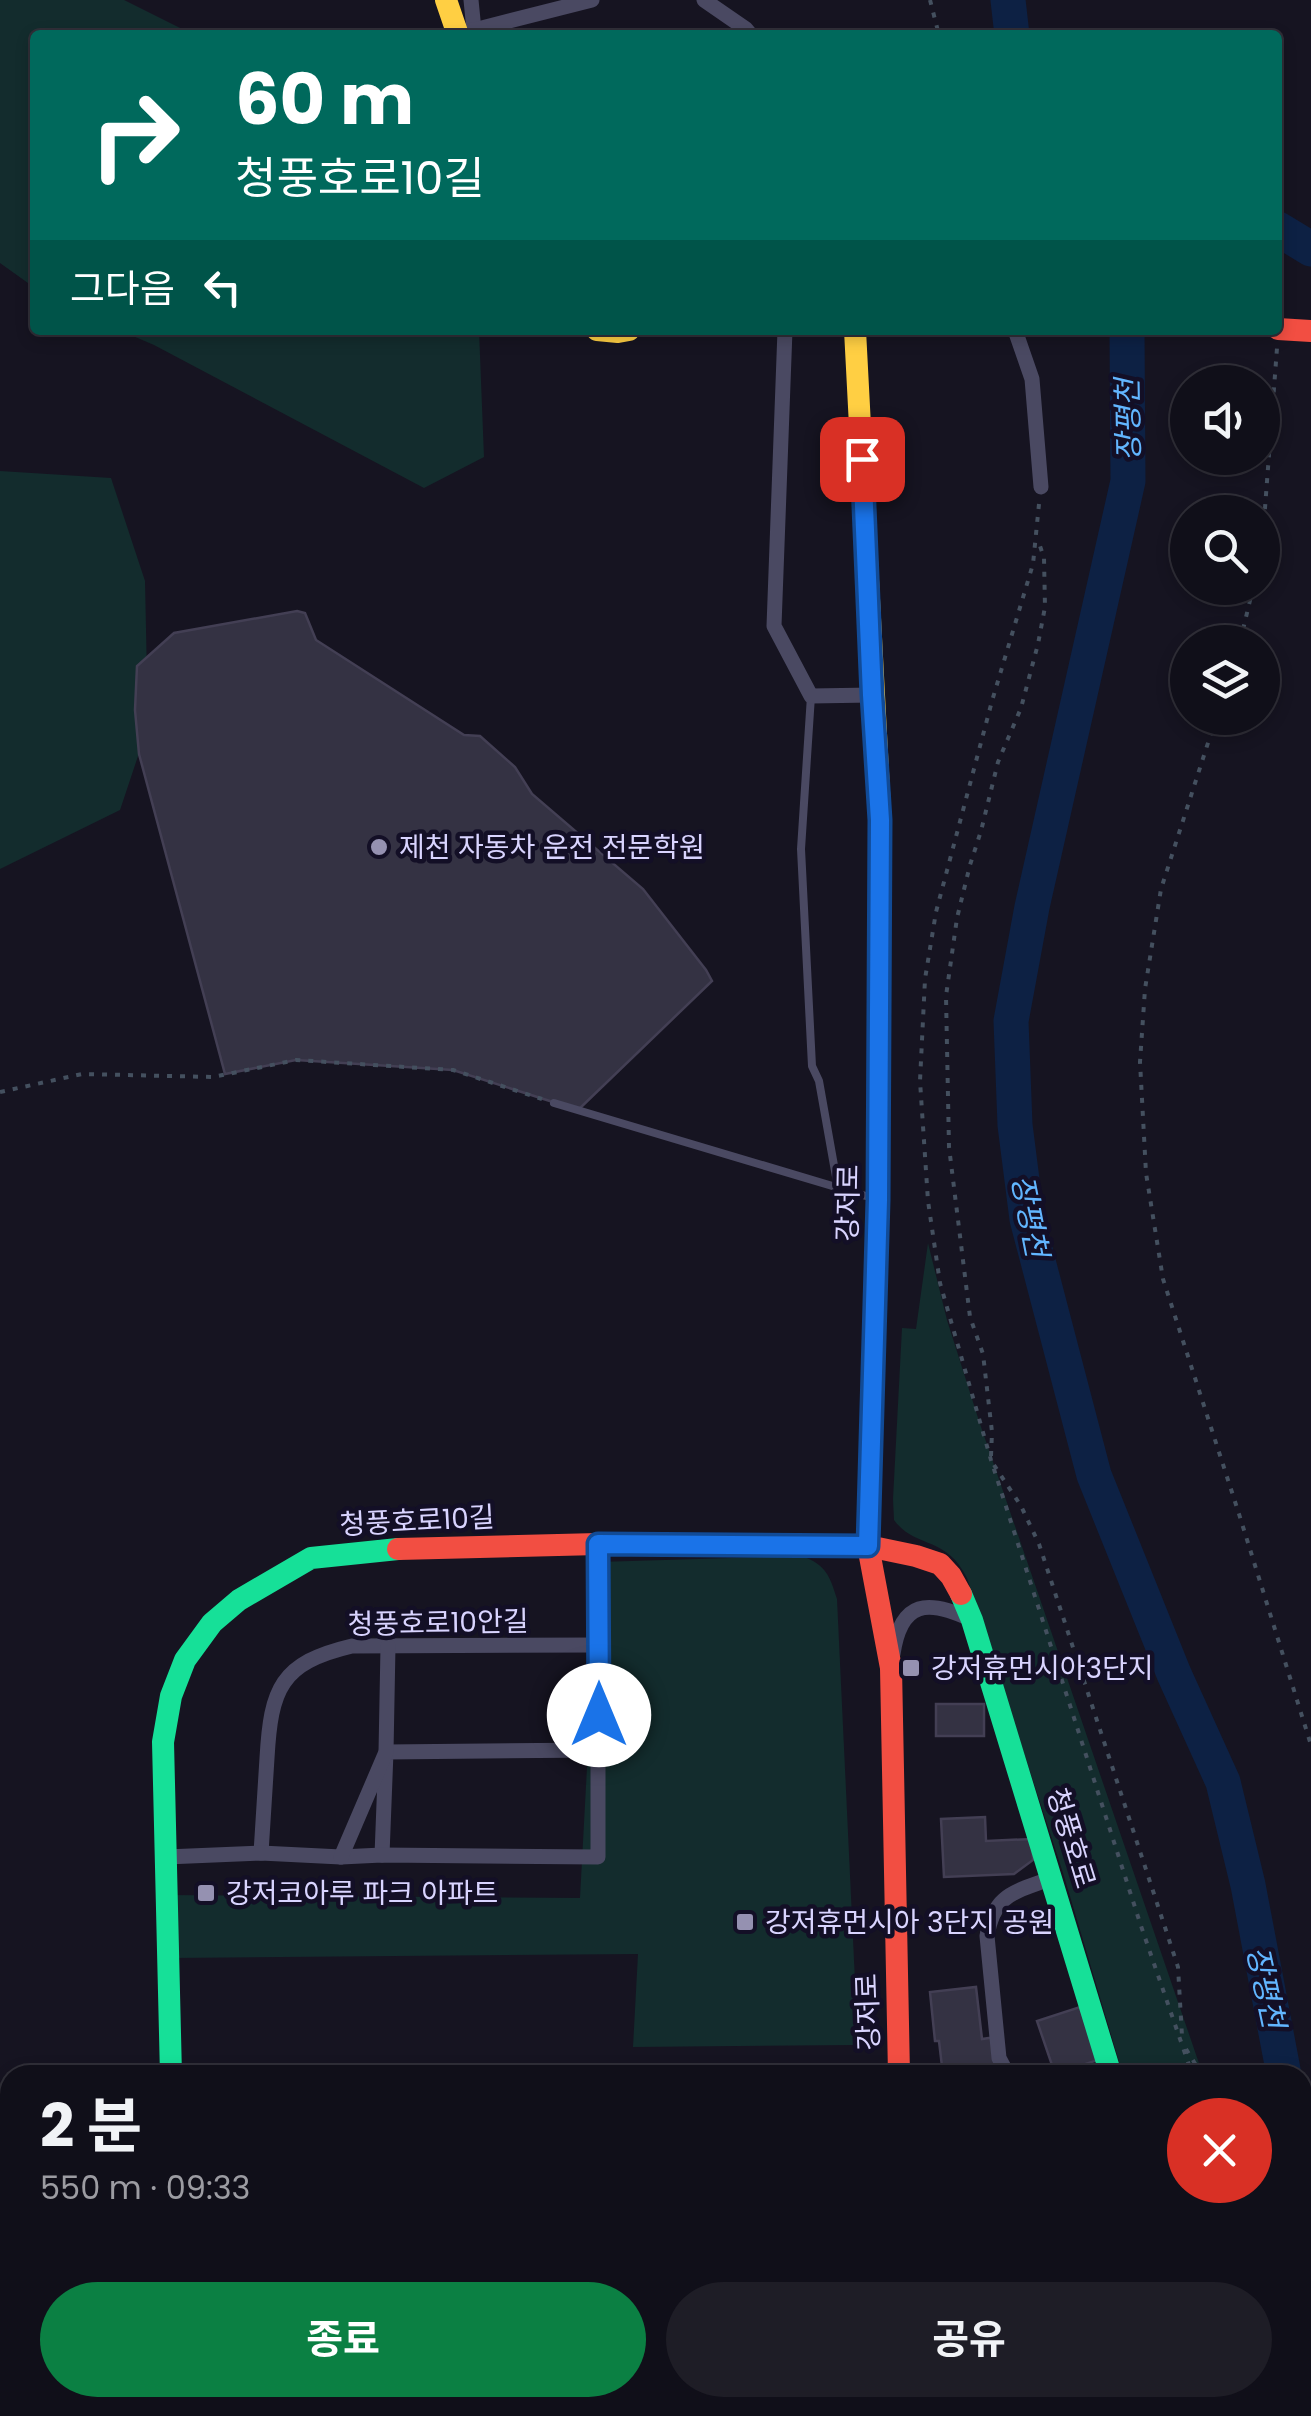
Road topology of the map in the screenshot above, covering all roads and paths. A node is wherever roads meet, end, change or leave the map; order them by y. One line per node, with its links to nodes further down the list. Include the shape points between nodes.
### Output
1 (446, 0): 6 (street)
2 (471, 0): 7 (street)
3 (592, 0): 8 (street)
4 (704, 0): 9 (street)
5 (930, 0): 10 (path)
6 (462, 30)
7 (464, 30)
8 (471, 30)
9 (747, 30)
10 (938, 30)
11 (1282, 329): 12 (street)
12 (1311, 331)
13 (784, 335): 21 (street, via 774,626)
14 (855, 335): 20 (street, 강저로)
15 (1017, 335): 17 (street, via 1032,379)
16 (1278, 335): 18 (path)
17 (1041, 488): 19 (path)
18 (1267, 495)
19 (1036, 536): 27 (path, via 1046,607 970,865 946,996 949,1147 970,1318 983,1354); 27 (path, via 936,912 920,1080 940,1283)
20 (872, 695): 21 (street); 26 (street, 강저로, via 880,820)
21 (811, 696): 25 (lane, via 801,849 812,1066)
22 (1211, 735): 34 (path, via 1161,889 1144,989 1146,1173 1162,1280)
23 (0, 1092): 24 (path, via 82,1074 213,1077 296,1060 453,1070)
24 (554, 1103): 25 (lane)
25 (838, 1188): 26 (lane)
26 (878, 1200): 29 (street, 강저로)
27 (991, 1460): 42 (path); 42 (path, via 1039,1544 1172,1948)
28 (598, 1544): 29 (street, 청풍호로10길); 32 (street); 39 (street, 청풍호로10길, via 310,1558 238,1600 185,1660 171,1696 164,1742)
29 (868, 1546): 30 (street, 청풍호로, via 940,1564); 33 (street, 강저로)
30 (972, 1620): 33 (street, via 939,1607 912,1610 896,1634); 41 (street, 청풍호로)
31 (388, 1646): 32 (street, 청풍호로10안길); 36 (street); 37 (street, 청풍호로10안길, via 324,1653 286,1678 270,1716)
32 (598, 1646): 35 (street)
33 (891, 1668): 44 (street, 강저로)
34 (1311, 1745)
35 (599, 1750): 36 (street); 38 (street, via 598,1857)
36 (386, 1752): 38 (street); 40 (street)
37 (261, 1854): 39 (street); 40 (street)
38 (382, 1855): 40 (street)
39 (166, 1857): 43 (street, 청풍호로10길)
40 (341, 1857)
41 (1052, 1878): 45 (street, via 999,1902 990,1920); 46 (street, 청풍호로)
42 (1182, 2043): 47 (path); 48 (path)
43 (171, 2065)
44 (899, 2065)
45 (1003, 2065)
46 (1104, 2065)
47 (1189, 2065)
48 (1196, 2065)

